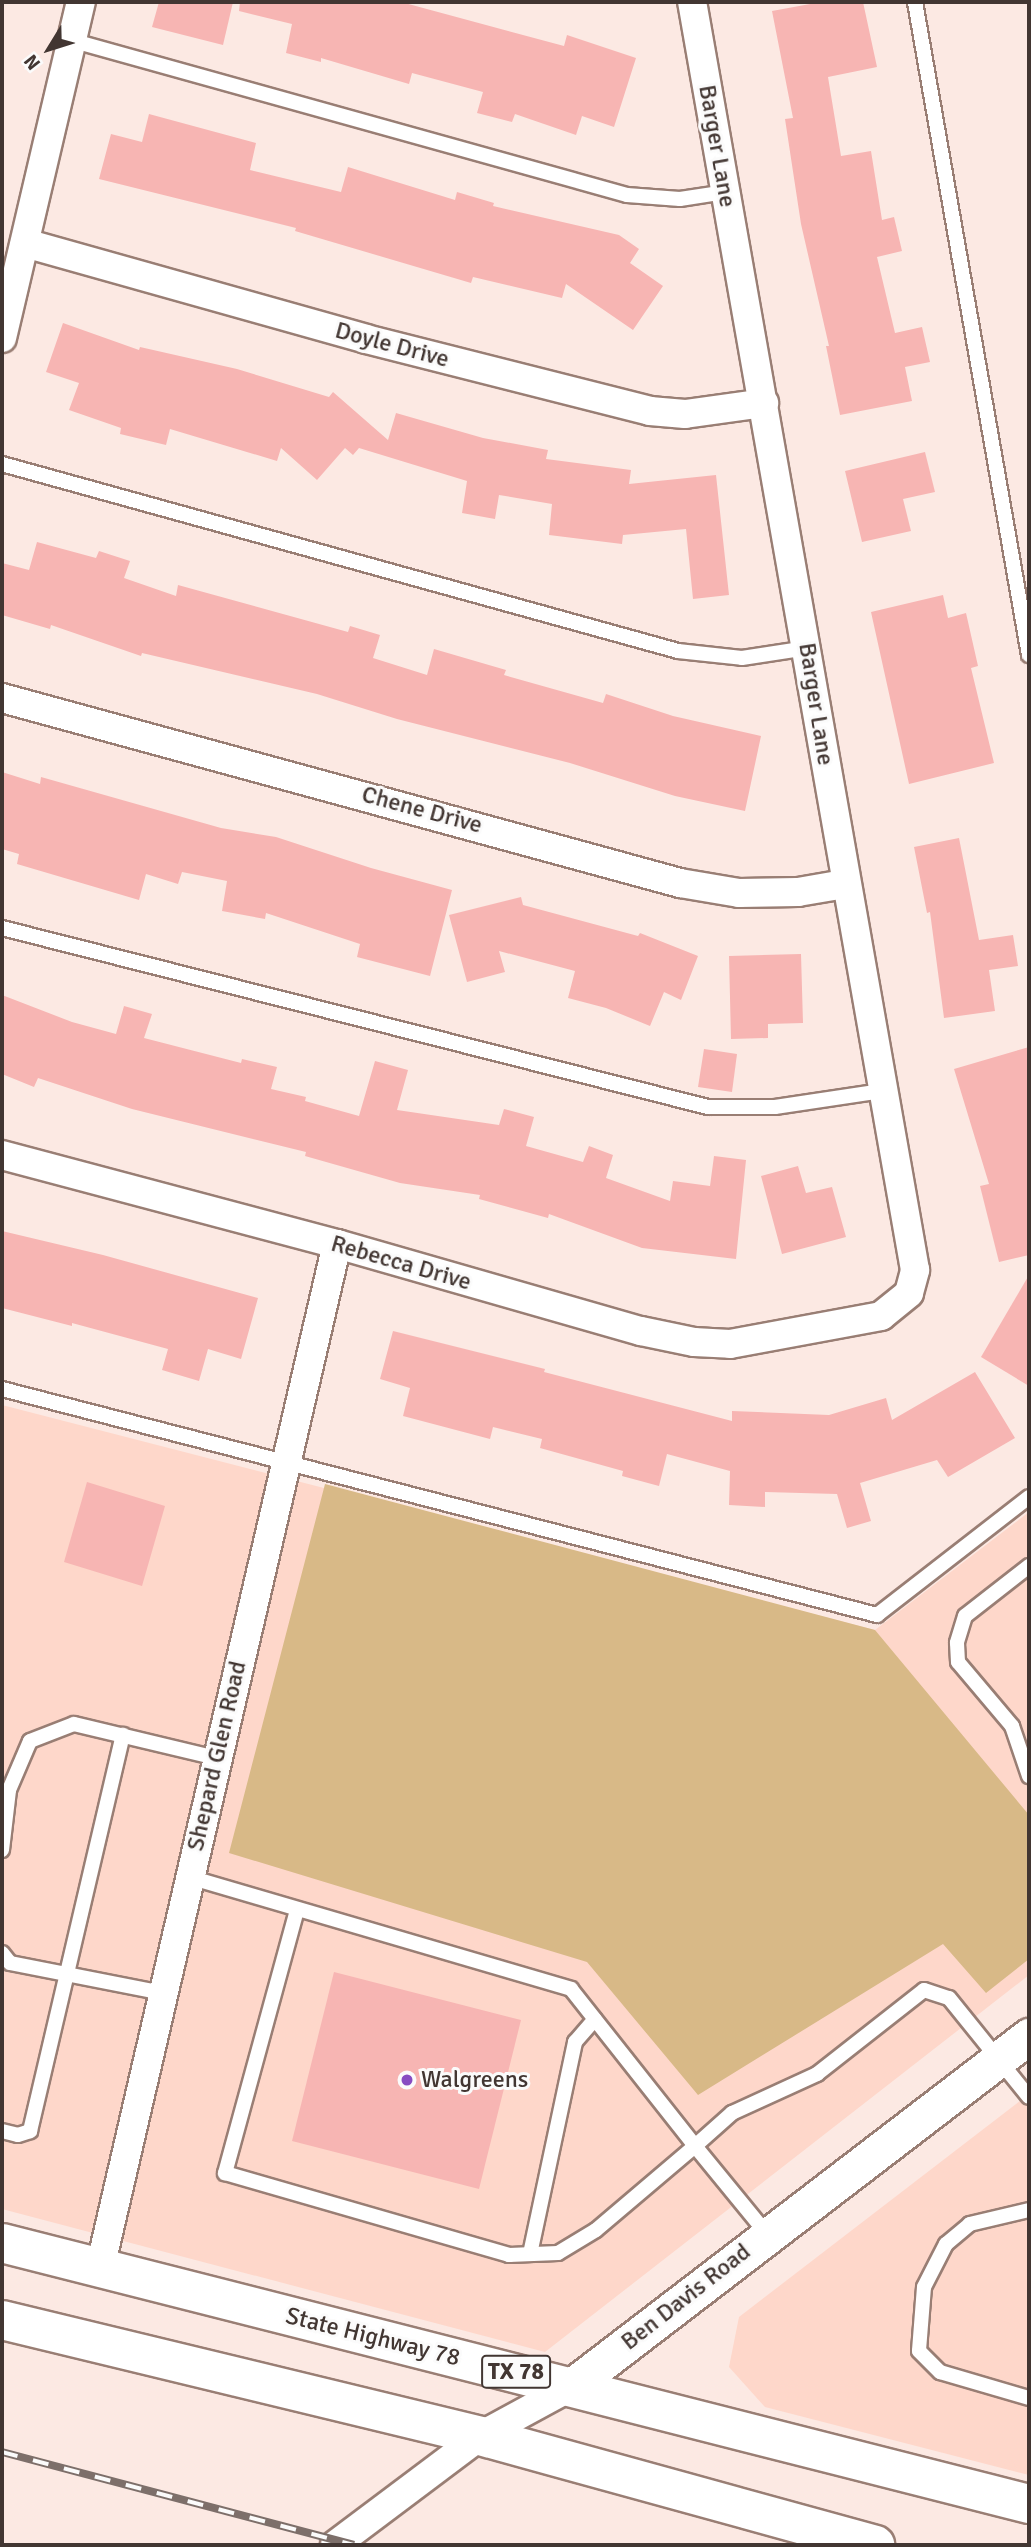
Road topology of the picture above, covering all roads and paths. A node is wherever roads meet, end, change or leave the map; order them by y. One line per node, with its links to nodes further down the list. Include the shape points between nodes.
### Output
1 (81, 2): 4 (street)
2 (692, 2): 5 (street, Barger Lane)
3 (915, 2): 11 (lane)
4 (74, 41): 5 (lane, via 627,195 681,199); 6 (street)
5 (726, 192): 8 (street, Barger Lane)
6 (25, 243): 7 (street); 8 (street, Doyle Drive, via 366,339 650,411 685,414)
7 (2, 338)
8 (764, 403): 10 (street, Barger Lane)
9 (2, 464): 10 (lane, via 678,651 742,658)
10 (807, 648): 13 (street, Barger Lane)
11 (1029, 655)
12 (2, 698): 13 (street, Chene Drive, via 680,883 739,893 798,892)
13 (845, 884): 15 (street, Barger Lane)
14 (2, 928): 15 (lane, via 708,1107 775,1107)
15 (882, 1091): 18 (street, Barger Lane, via 915,1270 909,1293 881,1316)
16 (2, 1155): 17 (street, Rebecca Drive)
17 (337, 1244): 18 (street, Rebecca Drive, via 694,1342 730,1344); 20 (street, Shepard Glen Road)
18 (803, 1332)
19 (2, 1389): 20 (lane)
20 (285, 1462): 21 (lane, via 877,1615); 24 (street, Shepard Glen Road)
21 (1029, 1497)
22 (1029, 1566): 25 (lane, via 965,1616 957,1643 958,1662 1012,1726)
23 (124, 1735): 24 (lane); 26 (lane, via 74,1724 30,1741 9,1790); 30 (lane)
24 (217, 1758): 27 (street, Shepard Glen Road)
25 (1029, 1776)
26 (2, 1850)
27 (190, 1877): 28 (lane); 31 (street, Shepard Glen Road)
28 (297, 1910): 32 (lane, via 571,1989); 41 (lane, via 225,2173 509,2255)
29 (2, 1953): 30 (lane, via 9,1963)
30 (66, 1974): 31 (lane); 36 (lane, via 30,2130 18,2135)
31 (163, 1993): 42 (street, Shepard Glen Road)
32 (594, 2019): 37 (lane); 41 (lane, via 575,2042)
33 (1029, 2036): 34 (street, Ben Davis Road)
34 (999, 2058): 35 (lane); 37 (lane, via 949,1998 924,1990 817,2074 732,2113); 39 (street, Ben Davis Road)
35 (1029, 2097)
36 (2, 2130)
37 (695, 2146): 39 (lane); 41 (lane, via 596,2230 558,2253)
38 (1029, 2210): 45 (lane, via 970,2224 946,2244 924,2287 919,2351 940,2372)
39 (767, 2234): 44 (street, Ben Davis Road)
40 (2, 2243): 42 (main road, State Highway 78 / TX 78)
41 (530, 2254)
42 (100, 2268): 44 (main road, State Highway 78 / TX 78)
43 (2, 2320): 46 (main road)
44 (572, 2386): 46 (street, Ben Davis Road); 47 (main road, State Highway 78 / TX 78)
45 (1029, 2398)
46 (480, 2436): 48 (street, Ben Davis Road); 49 (main road)
47 (1029, 2504)
48 (335, 2545)
49 (875, 2545)

